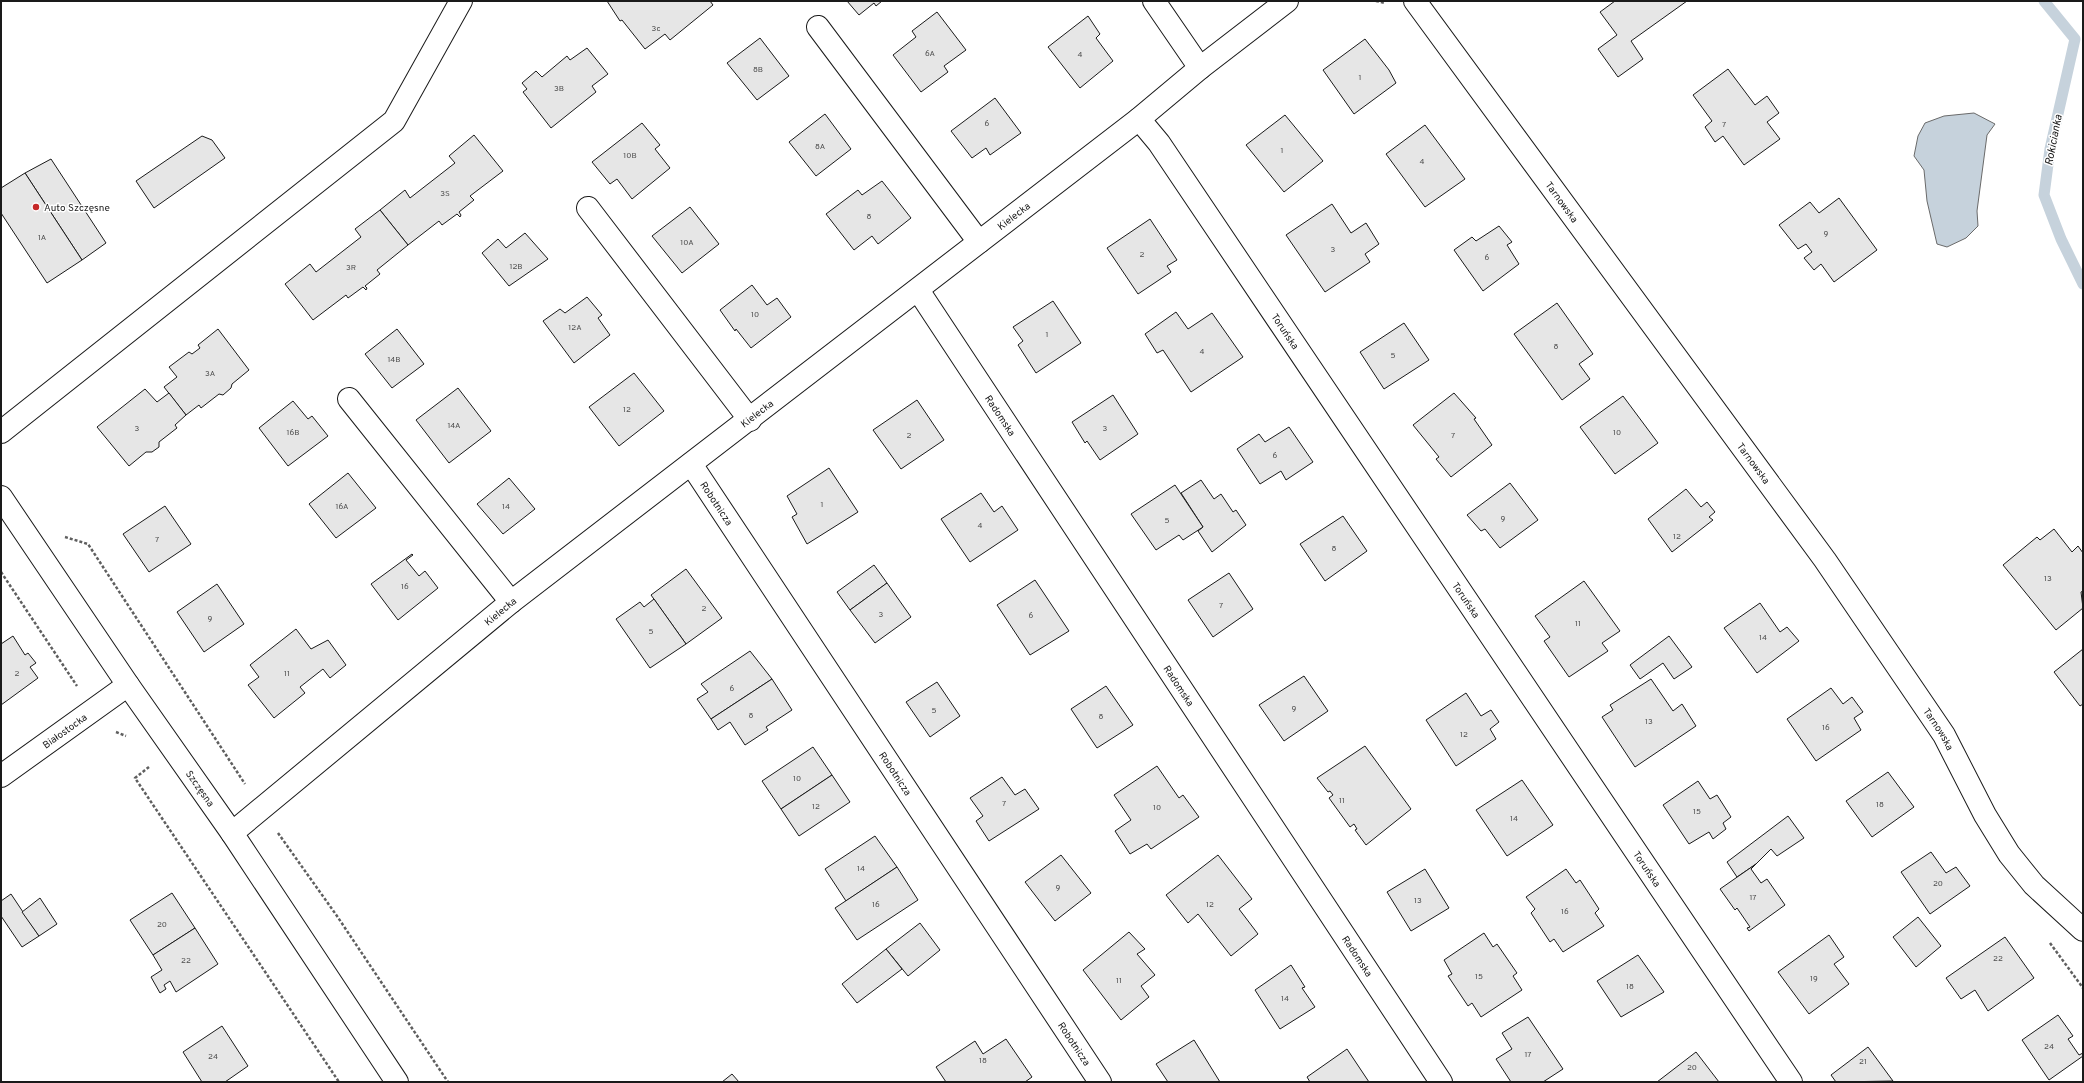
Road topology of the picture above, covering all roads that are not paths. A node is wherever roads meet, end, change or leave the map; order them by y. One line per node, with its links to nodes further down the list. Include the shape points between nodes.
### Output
1 (461, 1): 13 (street, via 394,121)
2 (1154, 1): 6 (street)
3 (1286, 1): 6 (street, Kielecka)
4 (1415, 1): 20 (street, Tarnowska, via 1825,560 1944,734 1985,815 2009,854 2034,886)
5 (818, 27): 9 (street)
6 (1200, 68): 7 (street, Kielecka)
7 (1139, 119): 9 (street, Kielecka); 24 (street, Toruńska, via 1164,150)
8 (588, 208): 12 (street)
9 (979, 242): 10 (street, Kielecka)
10 (918, 290): 12 (street, Kielecka); 23 (street, Radomska)
11 (349, 399): 16 (street)
12 (750, 420): 14 (street, Kielecka)
13 (1, 432)
14 (690, 464): 16 (street, Kielecka); 22 (street, Robotnicza)
15 (1, 497): 17 (street, Szczęsna)
16 (511, 602): 19 (street, Kielecka)
17 (128, 685): 18 (street, Białostocka); 19 (street, Szczęsna)
18 (1, 776)
19 (232, 833): 21 (street, Szczęsna)
20 (2083, 930)
21 (397, 1082)
22 (1100, 1082)
23 (1441, 1082)
24 (1791, 1082)

